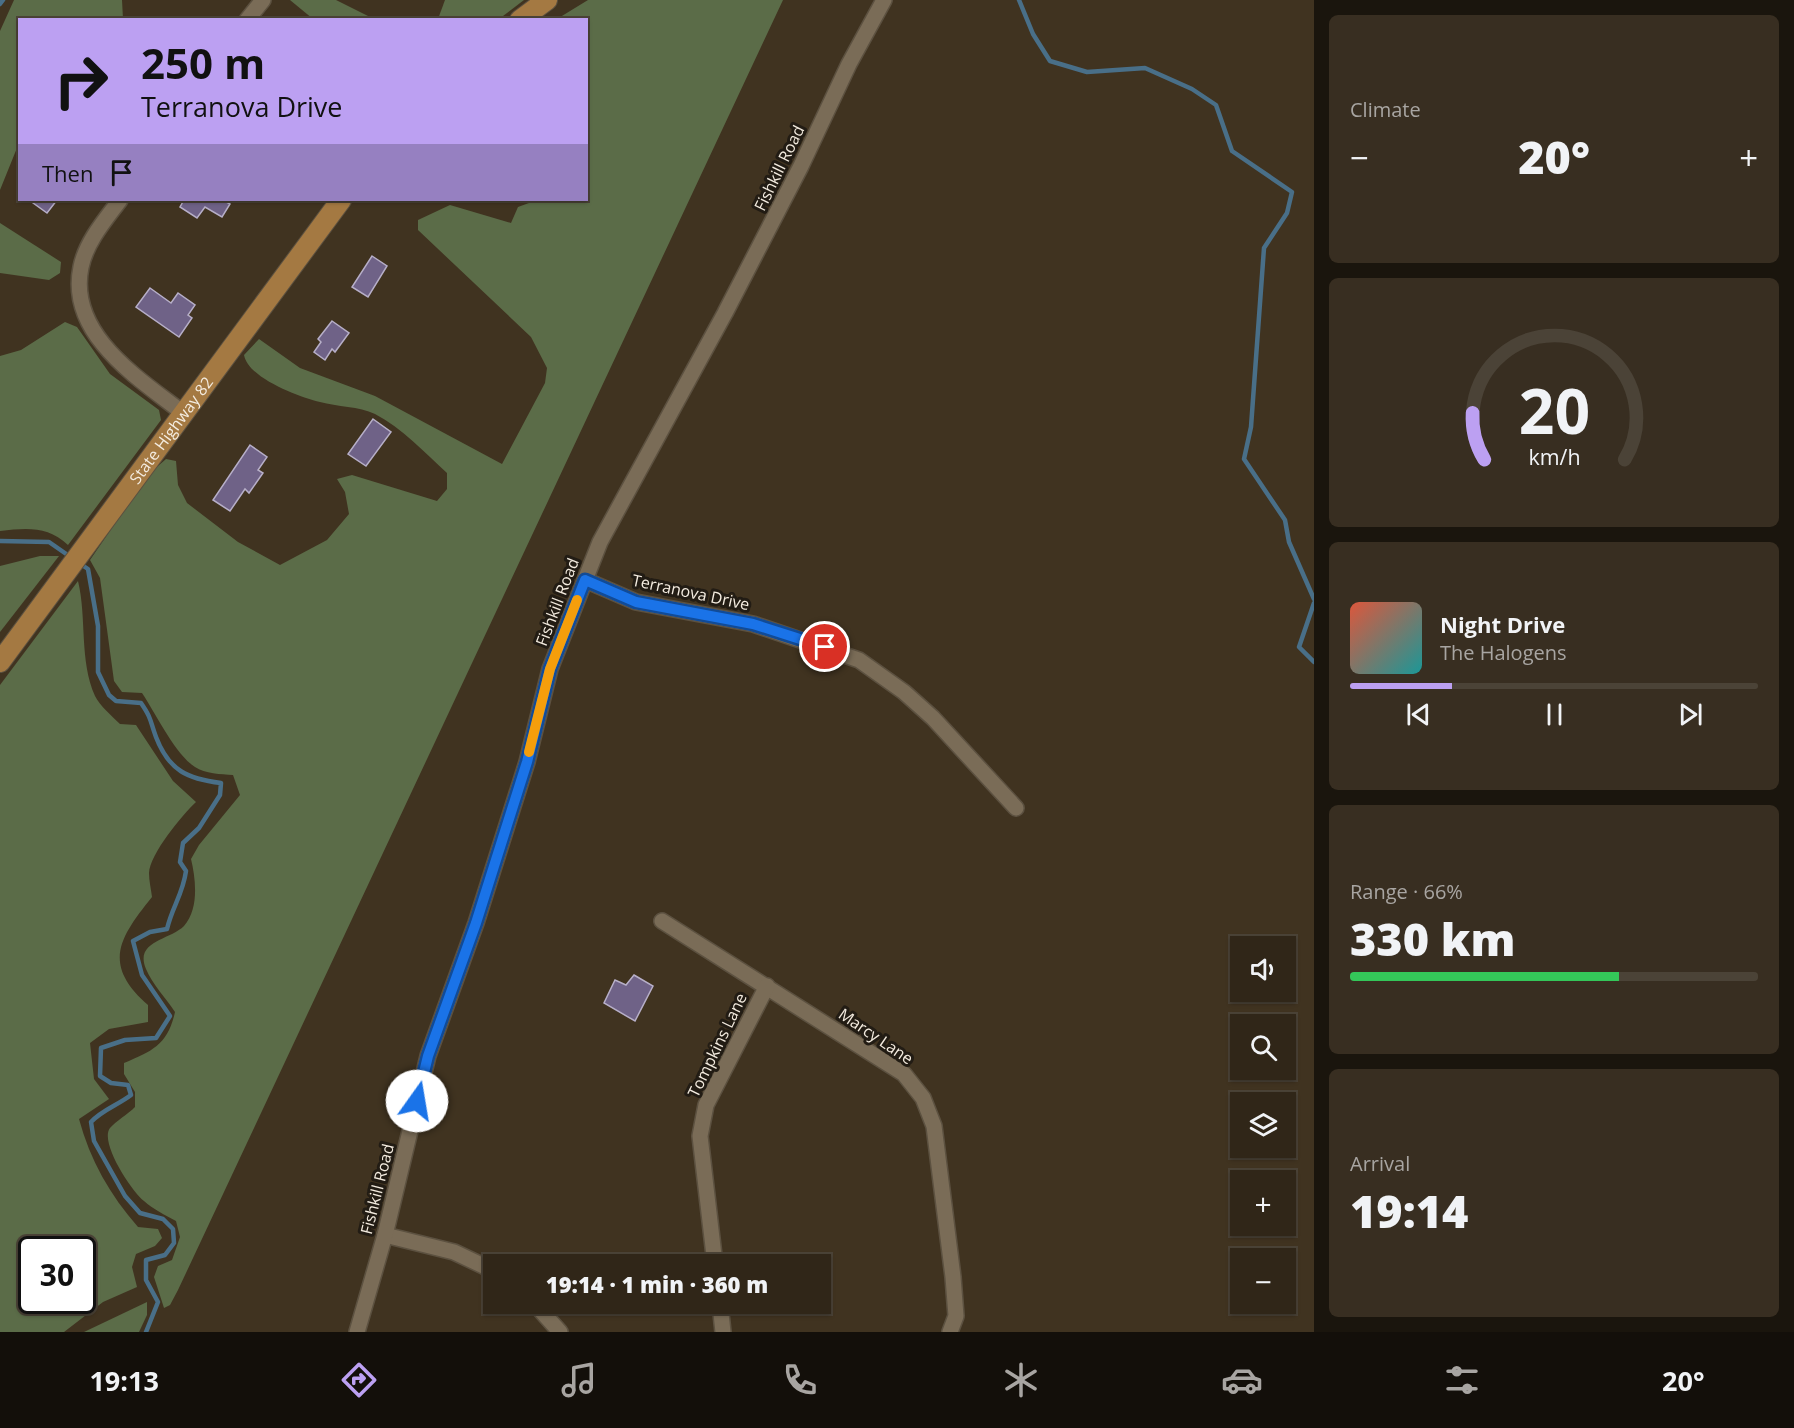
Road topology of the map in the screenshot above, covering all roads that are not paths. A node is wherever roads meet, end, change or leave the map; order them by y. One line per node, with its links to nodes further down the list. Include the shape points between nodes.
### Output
1 (263, 0): 4 (street)
2 (547, 0): 5 (main road)
3 (884, 0): 9 (street, Fishkill Road, via 725,313 600,542)
4 (249, 18)
5 (522, 18)
6 (119, 201): 8 (street, via 92,240 81,266 80,301 92,330 125,366)
7 (340, 201): 8 (main road, State Highway 82)
8 (183, 413): 10 (main road, State Highway 82)
9 (585, 580): 11 (street, Terranova Drive, via 636,602 753,624 859,660 933,718); 14 (street, Fishkill Road, via 550,669 527,762 428,1056)
10 (0, 662)
11 (1016, 808)
12 (662, 921): 13 (street, Marcy Lane)
13 (767, 986): 15 (street, Tompkins Lane, via 706,1105 700,1136); 22 (street, Marcy Lane, via 904,1074 923,1098 934,1126 954,1277 956,1316)
14 (385, 1235): 16 (street, via 454,1252); 19 (street, Fishkill Road)
15 (715, 1254)
16 (483, 1266)
17 (544, 1314): 20 (street)
18 (721, 1314): 21 (street)
19 (357, 1332)
20 (560, 1332)
21 (723, 1332)
22 (950, 1332)

